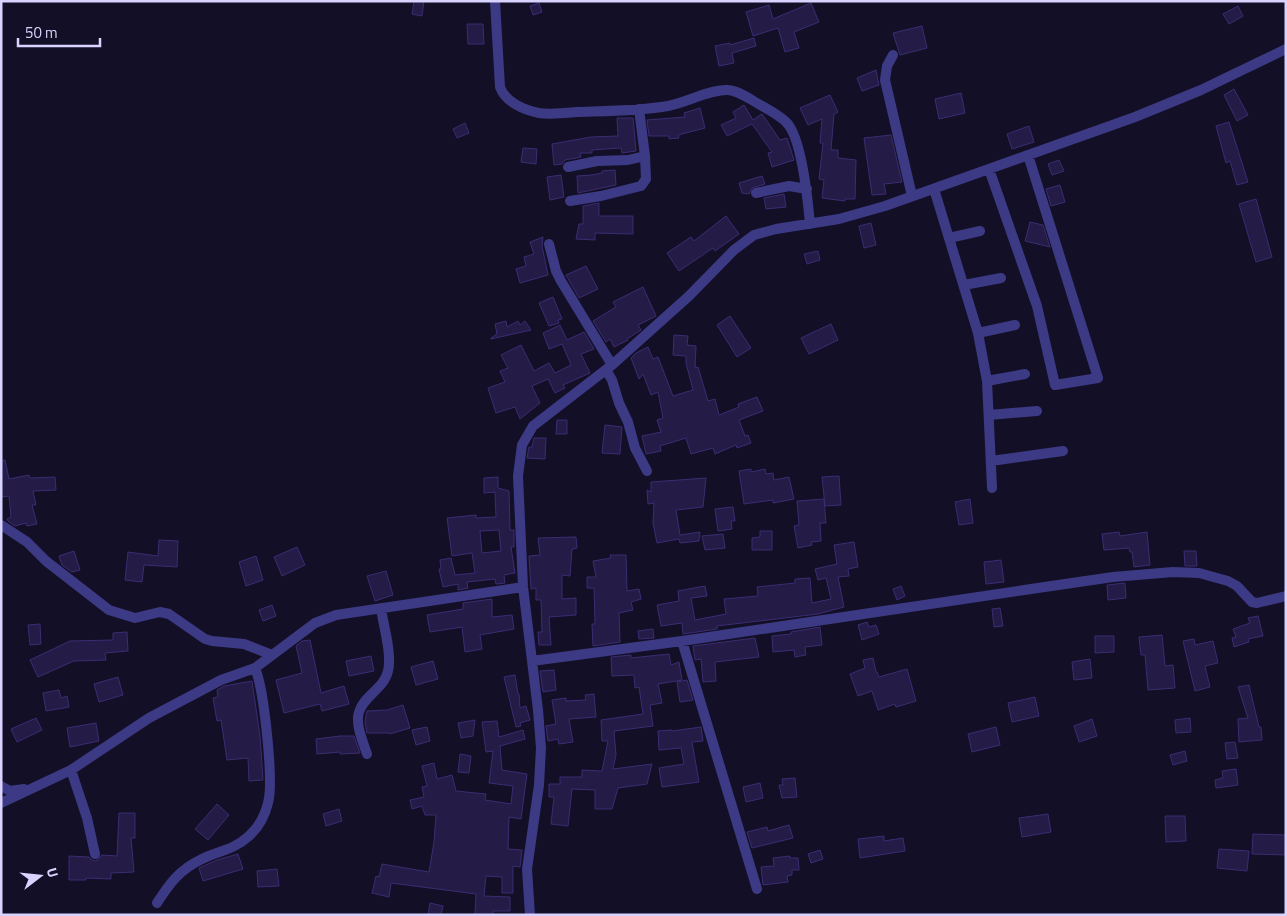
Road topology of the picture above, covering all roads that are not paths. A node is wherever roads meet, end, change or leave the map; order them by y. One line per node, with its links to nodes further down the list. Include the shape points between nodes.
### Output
1 (496, 1): 4 (street, via 500,87 509,100 519,107 540,113)
2 (1286, 49): 5 (street, via 1160,107)
3 (893, 55): 12 (street, via 885,80)
4 (639, 108): 6 (street); 10 (street, via 684,103 724,90 736,92 782,119 791,128)
5 (1028, 154): 8 (street); 8 (street, via 1098,378 1055,385 1037,306)
6 (644, 156): 7 (street); 13 (street, via 646,179 641,186)
7 (568, 168)
8 (989, 169): 9 (street)
9 (934, 188): 12 (street); 16 (street)
10 (807, 189): 11 (street, via 789,186); 14 (street)
11 (756, 193)
12 (912, 196): 14 (street, via 860,213)
13 (570, 201)
14 (810, 224): 22 (street, via 766,231 744,241 689,296)
15 (980, 231): 16 (street)
16 (949, 238): 19 (street)
17 (549, 244): 22 (street, via 556,271)
18 (1001, 278): 19 (street)
19 (964, 285): 21 (street)
20 (1015, 325): 21 (street)
21 (978, 333): 24 (street)
22 (609, 367): 29 (street, via 635,448); 32 (street, via 533,426 522,445 518,476)
23 (1024, 374): 24 (street)
24 (986, 381): 26 (street)
25 (1037, 412): 26 (street)
26 (989, 415): 28 (street)
27 (1063, 451): 28 (street)
28 (992, 461): 30 (street)
29 (647, 471)
30 (992, 488)
31 (1, 525): 36 (street, via 27,542 109,610 134,618 160,612 169,614 212,642 244,644)
32 (523, 587): 34 (street); 37 (street)
33 (1286, 596): 35 (street, via 1252,602 1228,581 1200,573 1173,572 1031,589)
34 (381, 610): 36 (street, via 336,616 315,623); 39 (street, via 389,657 388,671 384,684 358,713)
35 (682, 642): 37 (street); 45 (street)
36 (272, 655): 38 (street)
37 (532, 661): 47 (street, via 541,770 527,869)
38 (255, 668): 40 (street, via 221,680 149,718); 46 (street, via 269,767 268,805 250,835 230,850 202,858 184,869 174,877)
39 (367, 754)
40 (71, 770): 42 (street); 44 (street)
41 (1, 786): 42 (street, via 10,791)
42 (32, 788): 43 (street)
43 (1, 802)
44 (95, 854)
45 (757, 889)
46 (157, 903)
47 (530, 915)

